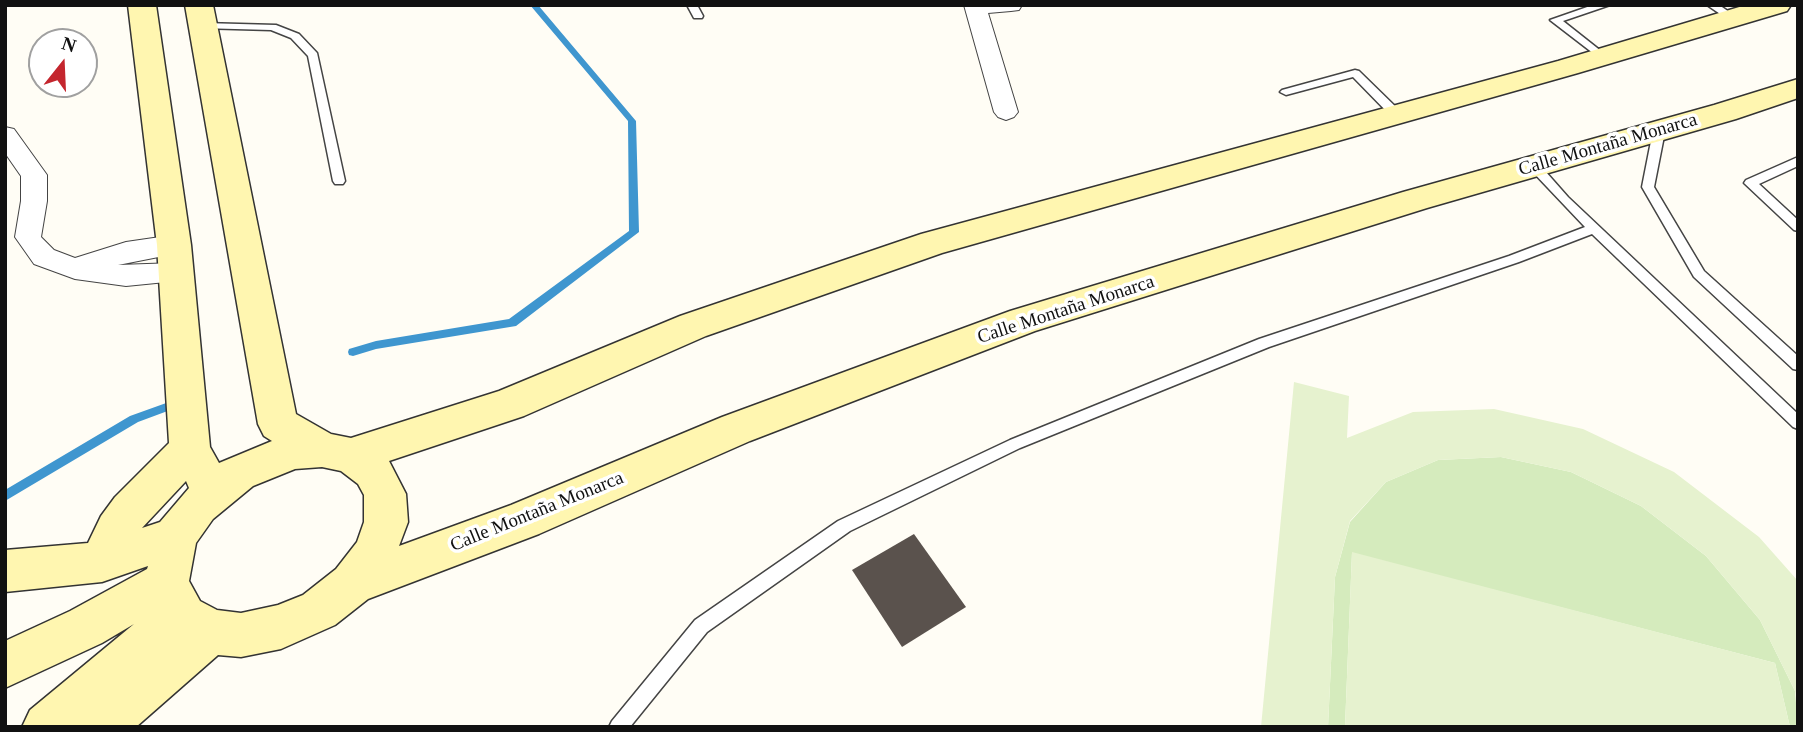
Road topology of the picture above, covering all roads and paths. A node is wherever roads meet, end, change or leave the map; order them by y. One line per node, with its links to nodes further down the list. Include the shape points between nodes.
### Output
1 (142, 5): 22 (main road)
2 (692, 5): 9 (lane)
3 (1011, 5): 6 (street)
4 (1605, 5): 10 (lane, via 1555,20)
5 (1777, 5): 7 (main road)
6 (976, 6): 13 (street)
7 (1723, 12): 10 (main road)
8 (201, 16): 19 (lane, via 271,27 295,36 313,55); 26 (main road, via 278,424)
9 (698, 16)
10 (1602, 57): 14 (main road)
11 (1798, 88): 15 (main road, Calle Montaña Monarca)
12 (1286, 92): 14 (lane, via 1355,73)
13 (1006, 112)
14 (1396, 114): 26 (main road, via 933,243 693,326 510,404)
15 (1659, 131): 18 (main road, Calle Montaña Monarca); 23 (lane, via 1648,187 1699,274)
16 (5, 135): 22 (street, via 34,175 28,237 44,257 75,269 126,276)
17 (1798, 161): 20 (lane, via 1750,183)
18 (1534, 166): 21 (lane); 31 (main road, Calle Montaña Monarca, via 1023,321 736,429 524,520)
19 (339, 181)
20 (1798, 227)
21 (1594, 229): 24 (lane); 36 (lane, via 1264,343 1015,444 844,526 701,626)
22 (175, 259): 25 (main road)
23 (1798, 365)
24 (1798, 424)
25 (190, 449): 27 (main road); 29 (main road, via 130,510)
26 (337, 453): 27 (main road, via 295,452 266,460); 31 (main road, via 373,471 385,494 386,522 374,554)
27 (213, 492): 28 (main road)
28 (176, 536): 29 (main road); 32 (main road)
29 (103, 562): 30 (main road)
30 (5, 571)
31 (352, 584): 32 (main road, via 319,610 281,628 242,635)
32 (187, 609): 33 (main road, via 86,627); 34 (main road); 35 (main road, via 171,663)
33 (5, 665)
34 (47, 727)
35 (99, 727)
36 (618, 727)

